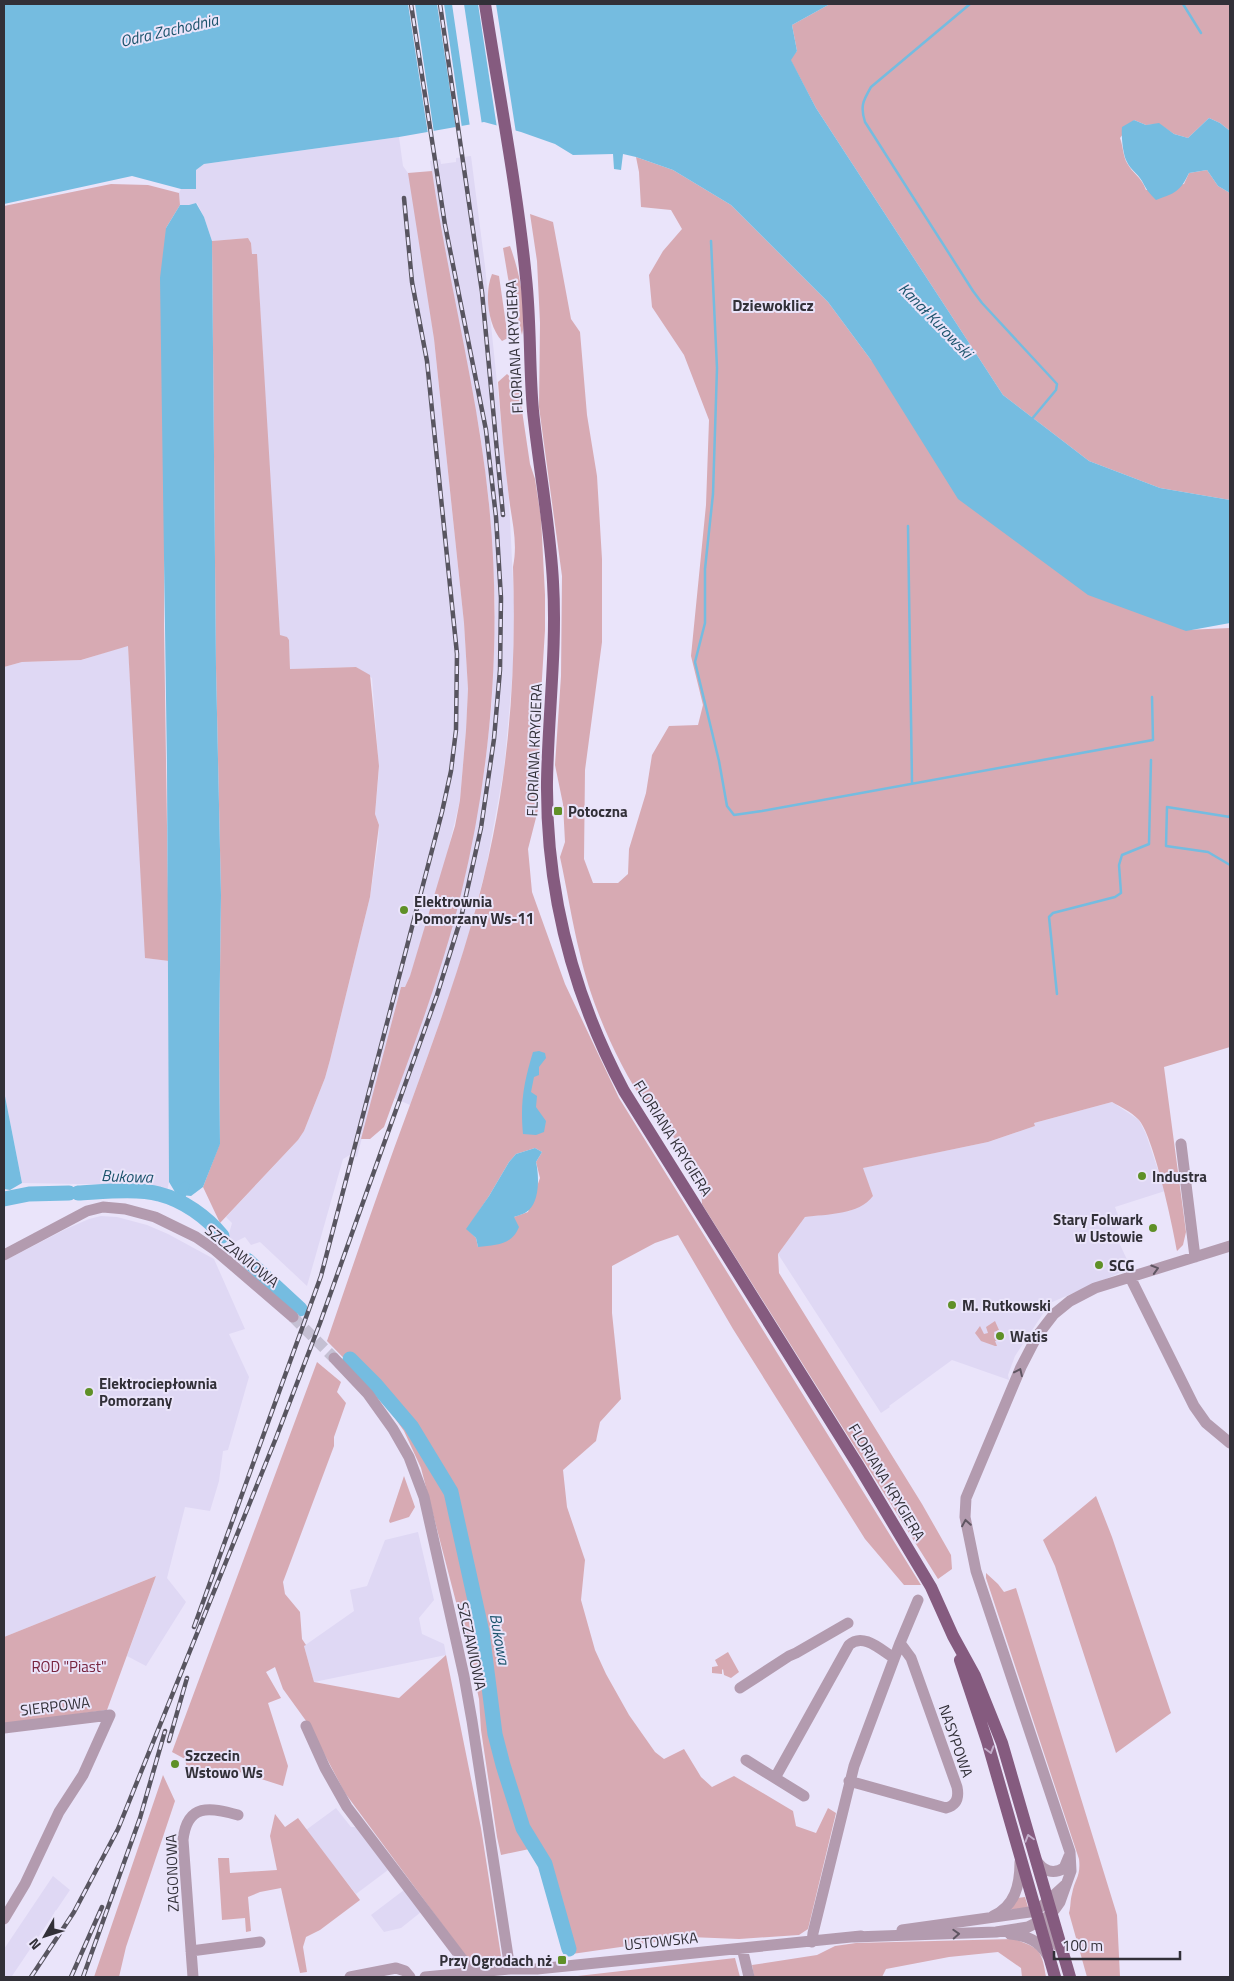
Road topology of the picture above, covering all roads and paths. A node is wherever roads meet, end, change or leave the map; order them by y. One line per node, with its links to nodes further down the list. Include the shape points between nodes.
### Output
1 (485, 4): 12 (main road, FLORIANA KRYGIERA, via 524,258 533,412 553,583 548,824 554,886 566,944 590,1020 615,1073 863,1473 931,1587)
2 (1181, 1144): 5 (street)
3 (1230, 1246): 5 (street)
4 (4, 1255): 7 (street, SZCZAWIOWA, via 87,1211 103,1207 125,1209 164,1221 207,1244)
5 (1195, 1257): 6 (street, one-way to 5)
6 (1130, 1277): 9 (street, via 1194,1406 1216,1433); 23 (street, one-way to 6, via 976,1571 965,1517 966,1498 1015,1379 1050,1318 1065,1304 1088,1291)
7 (292, 1317)
8 (334, 1358): 36 (street, SZCZAWIOWA, via 368,1394 394,1429 424,1497 467,1694)
9 (1230, 1443)
10 (918, 1600): 13 (street)
11 (848, 1623): 15 (street, via 788,1656)
12 (953, 1636): 24 (main road, FLORIANA KRYGIERA, one-way to 24); 25 (main road, FLORIANA KRYGIERA, one-way to 12, via 1002,1743 976,1676)
13 (900, 1643): 14 (street); 20 (street, NASYPOWA, via 911,1658 957,1787 957,1799 946,1808)
14 (894, 1658): 19 (street, via 864,1641 856,1640 849,1645); 20 (street)
15 (740, 1688)
16 (306, 1726): 37 (street, via 347,1806)
17 (4, 1728): 27 (street, SIERPOWA, via 110,1715 83,1775 59,1812)
18 (746, 1760): 19 (street)
19 (775, 1778): 21 (street)
20 (849, 1781): 32 (street)
21 (804, 1796)
22 (238, 1815): 34 (street, ZAGONOWA, via 221,1810 202,1810 190,1819 185,1828 183,1840)
23 (1070, 1852): 25 (street, via 1065,1866 1055,1872 1042,1868); 26 (street, via 1072,1867 1067,1882)
24 (1019, 1856): 26 (main road, FLORIANA KRYGIERA); 28 (street, USTOWSKA, via 1019,1881 1014,1897 1005,1909)
25 (1035, 1858): 26 (main road, FLORIANA KRYGIERA)
26 (1039, 1914): 28 (street, USTOWSKA); 29 (street, USTOWSKA, via 1023,1928); 35 (main road, FLORIANA KRYGIERA); 44 (main road, FLORIANA KRYGIERA, via 1063,1956)
27 (4, 1918)
28 (988, 1918): 30 (street, USTOWSKA)
29 (996, 1932): 30 (street, USTOWSKA, one-way to 29); 35 (street, USTOWSKA, via 1032,1939)
30 (854, 1937): 32 (street, USTOWSKA)
31 (260, 1942): 34 (street)
32 (812, 1942): 33 (street, USTOWSKA)
33 (742, 1948): 36 (street, USTOWSKA); 42 (street)
34 (191, 1951): 38 (street, ZAGONOWA)
35 (1049, 1957): 43 (main road, FLORIANA KRYGIERA)
36 (510, 1969): 37 (street, USTOWSKA)
37 (472, 1972): 41 (street, USTOWSKA)
38 (193, 1977)
39 (350, 1977): 40 (street, via 396,1968)
40 (410, 1977)
41 (426, 1977)
42 (748, 1977)
43 (1055, 1977)
44 (1070, 1977)

